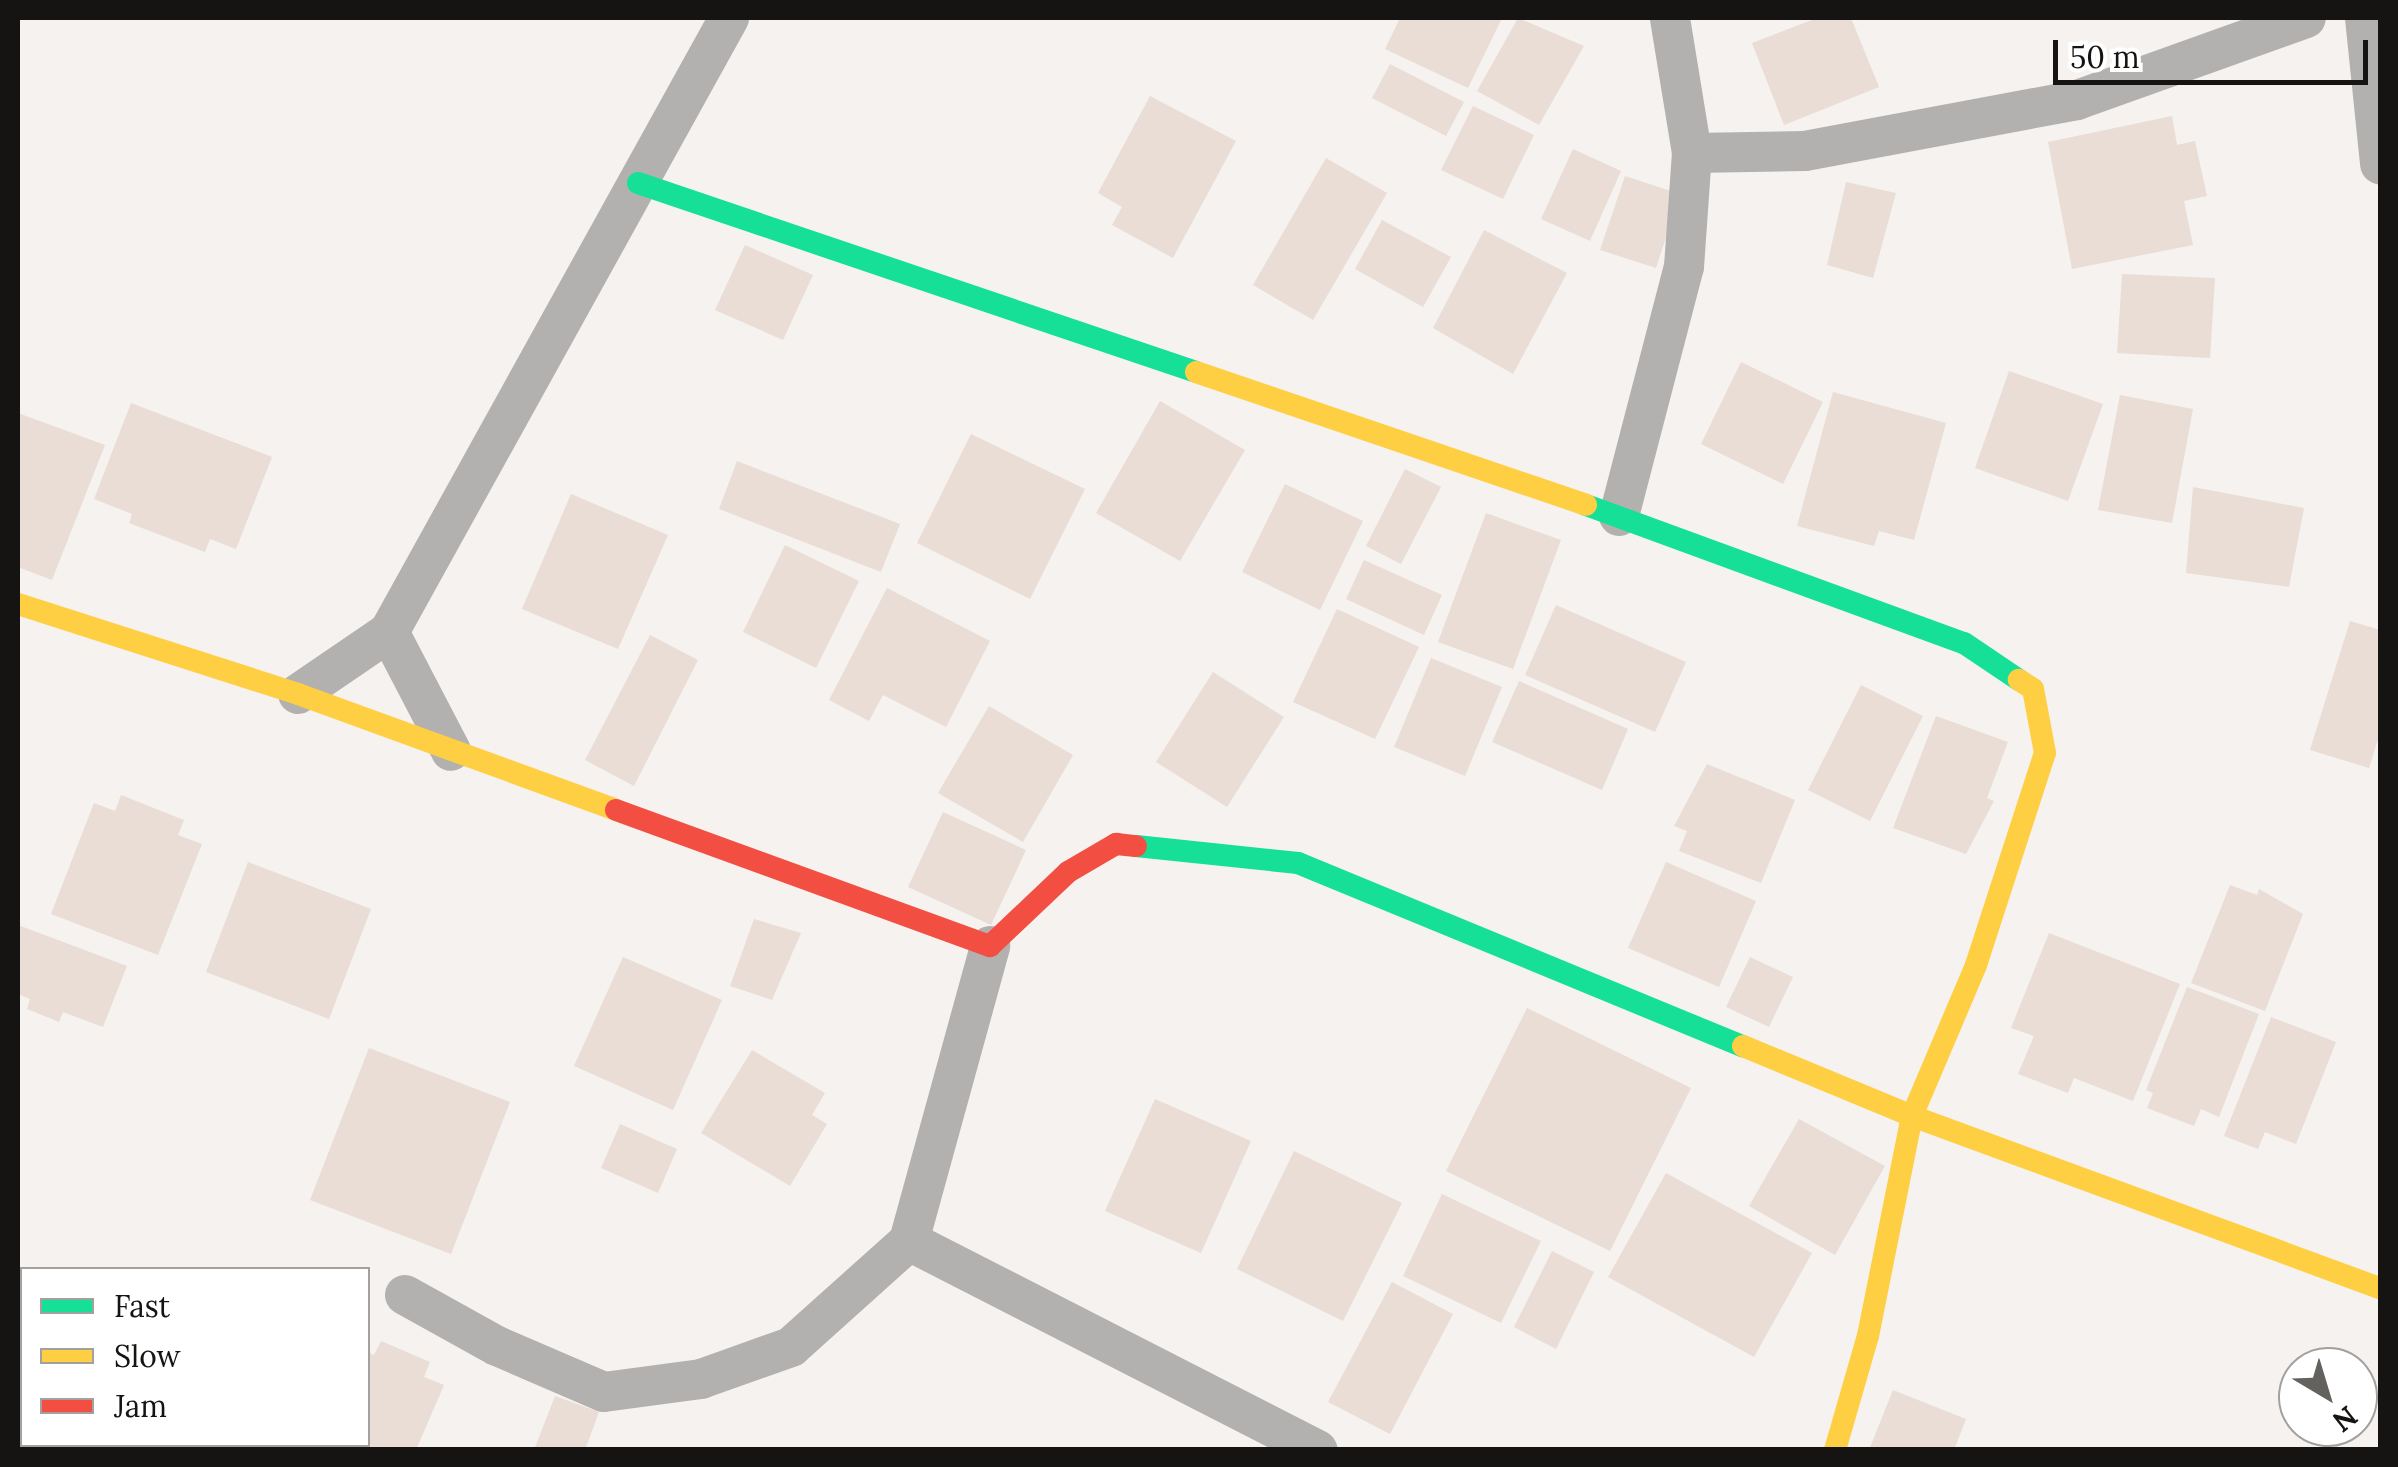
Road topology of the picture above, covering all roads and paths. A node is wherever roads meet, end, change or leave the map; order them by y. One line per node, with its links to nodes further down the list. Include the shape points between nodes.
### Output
1 (728, 18): 8 (street)
2 (1670, 18): 6 (street)
3 (2306, 18): 6 (street, via 2078,100 1805,152)
4 (2366, 18): 5 (street)
5 (2376, 84): 7 (street)
6 (1692, 153): 9 (street, via 1684,267)
7 (2380, 164)
8 (638, 183): 9 (street); 11 (street)
9 (1619, 516): 15 (street, via 1964,643 2034,689 2046,753 1976,965)
10 (18, 604): 12 (street)
11 (389, 632): 12 (street); 13 (street)
12 (298, 694): 13 (street)
13 (451, 751): 14 (street)
14 (990, 946): 15 (street, via 1068,872 1116,844 1187,846 1298,864); 16 (street)
15 (1912, 1116): 17 (street); 20 (street, via 1868,1336)
16 (909, 1241): 18 (street, via 791,1347 701,1379 604,1392 497,1346); 19 (street)
17 (2380, 1288)
18 (405, 1295)
19 (1318, 1450)
20 (1835, 1450)

